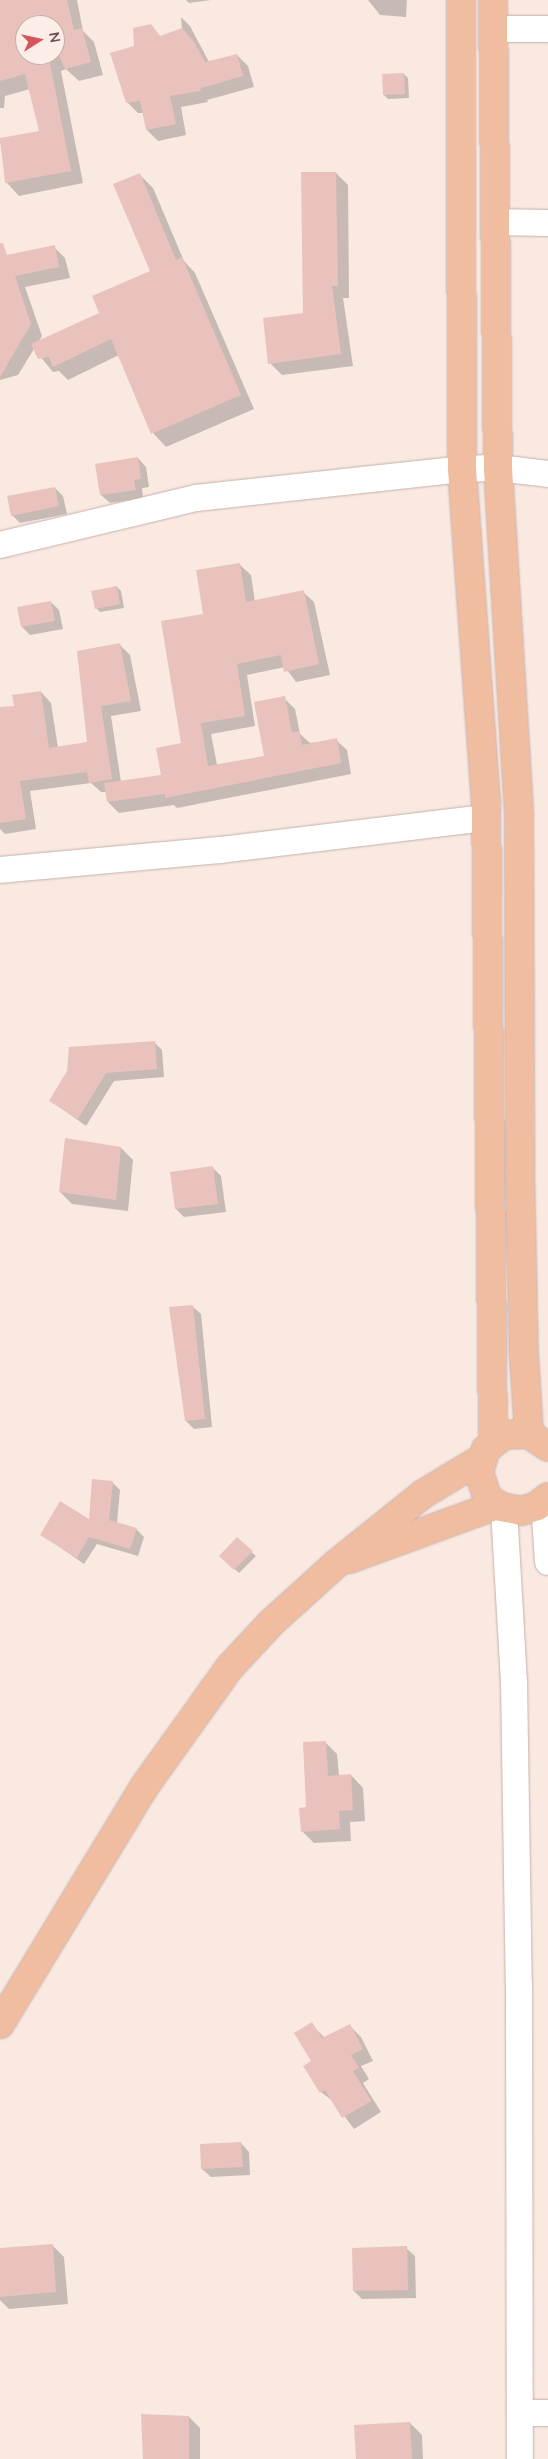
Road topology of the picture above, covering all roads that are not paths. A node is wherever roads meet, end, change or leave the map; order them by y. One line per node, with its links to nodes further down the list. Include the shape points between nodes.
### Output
1 (461, 0): 6 (main road)
2 (492, 0): 3 (main road)
3 (492, 29): 4 (street); 5 (main road)
4 (548, 29)
5 (496, 161): 6 (main road); 7 (main road)
6 (460, 163): 10 (main road)
7 (494, 222): 8 (street); 9 (main road)
8 (548, 223)
9 (498, 468): 10 (street); 11 (street); 15 (main road, via 519,815 524,1356)
10 (462, 469): 12 (street, via 196,498); 13 (main road)
11 (548, 474)
12 (0, 545)
13 (486, 818): 14 (street, via 220,850); 16 (main road)
14 (0, 870)
15 (539, 1440): 16 (main road, via 504,1435)
16 (487, 1450): 18 (main road, via 481,1485); 20 (main road, via 423,1494)
17 (546, 1499): 18 (main road, via 521,1511); 19 (street)
18 (501, 1507): 20 (main road); 22 (street, via 513,1672 519,1984)
19 (548, 1562)
20 (336, 1564): 21 (main road, via 271,1623 230,1667 173,1743)
21 (0, 2024)
22 (520, 2413): 23 (street); 24 (street)
23 (548, 2413)
24 (520, 2459)

